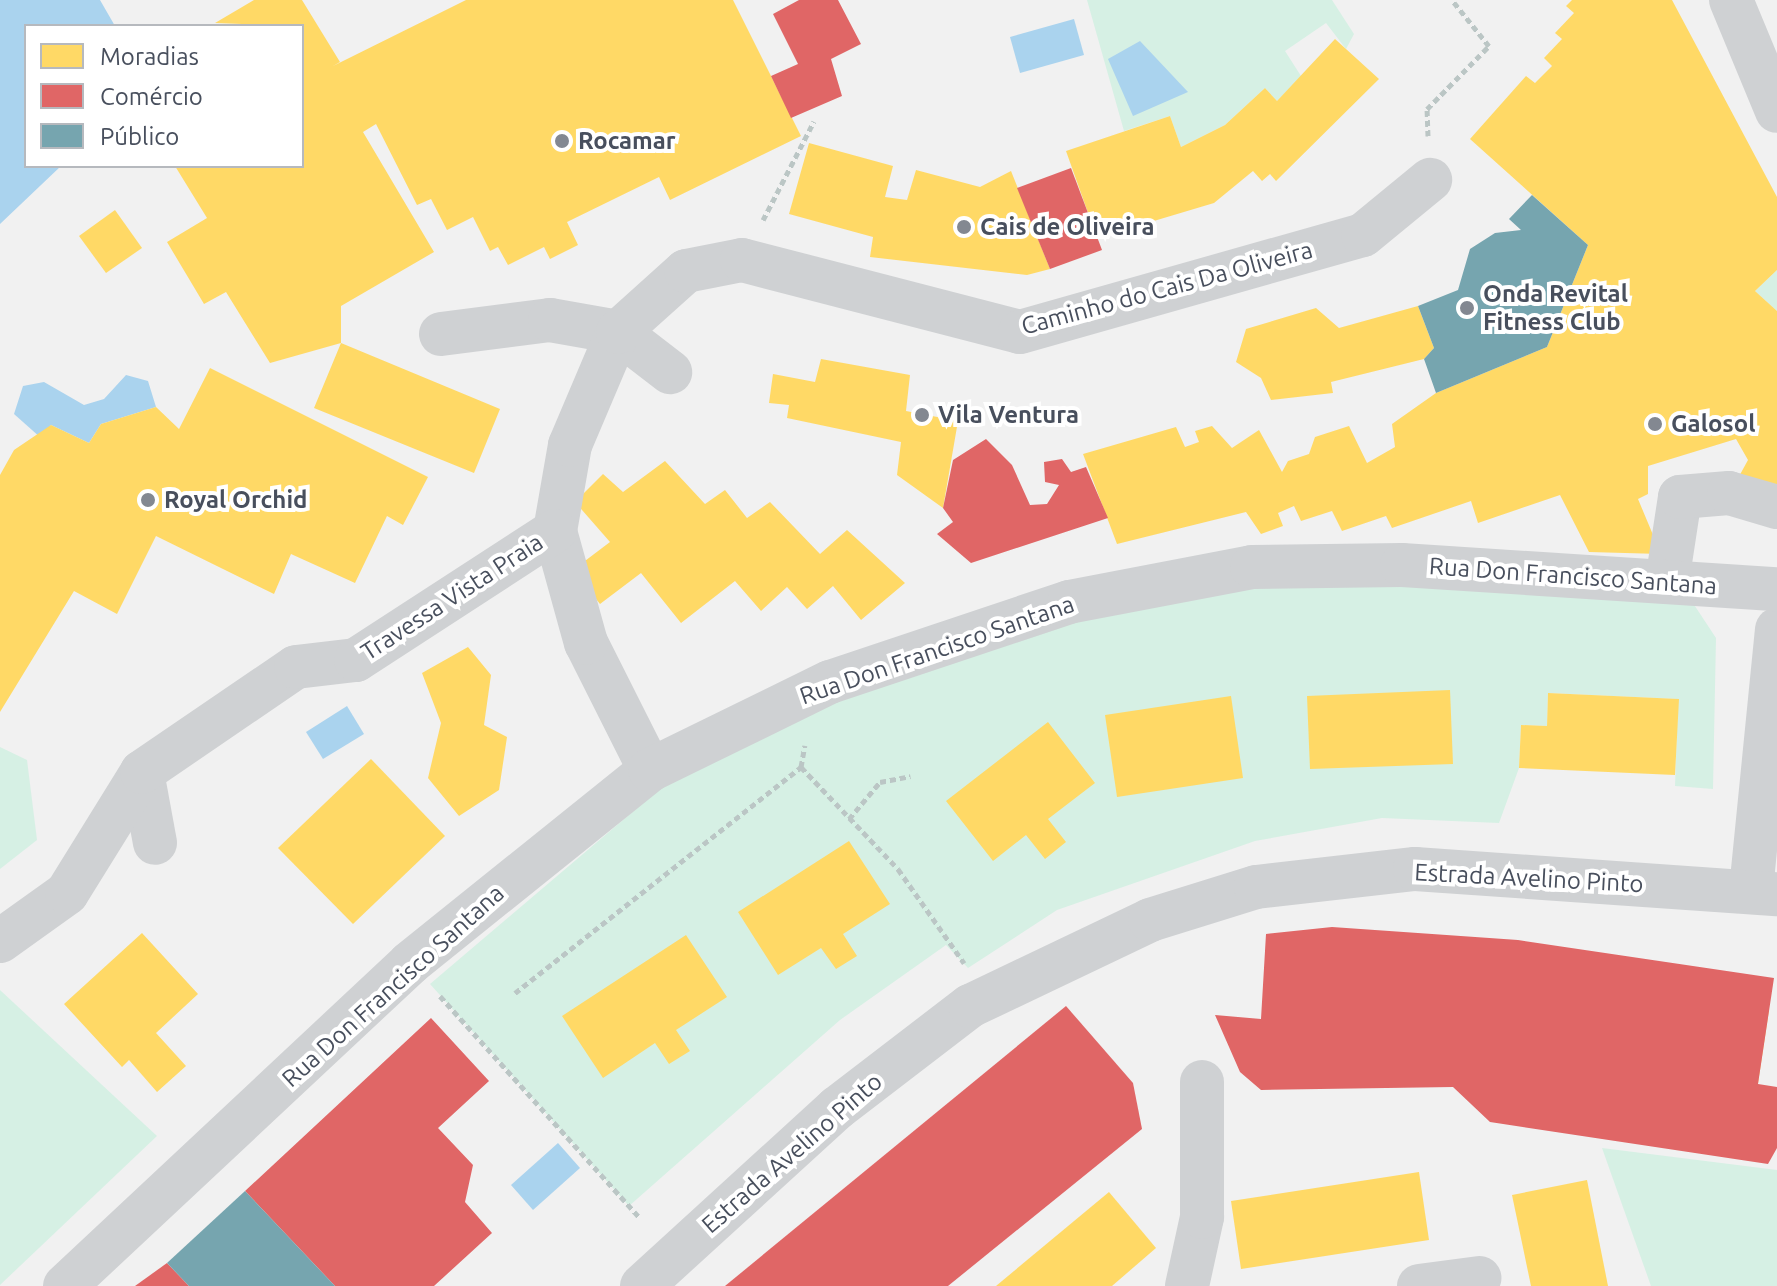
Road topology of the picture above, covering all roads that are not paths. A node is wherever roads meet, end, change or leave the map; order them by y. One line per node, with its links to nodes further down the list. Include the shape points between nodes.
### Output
1 (1731, 0): 2 (street)
2 (1777, 111)
3 (1430, 180): 4 (street, Caminho do Cais Da Oliveira, via 1363,235 1020,332 742,260 686,271)
4 (618, 332): 5 (street, via 550,320); 6 (street); 8 (street, Caminho do Cais Da Oliveira, via 570,445)
5 (441, 334)
6 (670, 372)
7 (1777, 507): 9 (street, via 1729,493 1680,497)
8 (555, 531): 12 (street, Caminho do Cais Da Oliveira, via 586,643); 13 (street, Travessa Vista Praia, via 356,660 296,667)
9 (1667, 582): 10 (street, Rua Don Francisco Santana); 12 (street, Rua Don Francisco Santana, via 1402,565 1252,567 1069,602 830,682)
10 (1777, 589)
11 (1777, 629): 15 (street)
12 (650, 770): 19 (street, Rua Don Francisco Santana, via 410,963)
13 (142, 772): 14 (street); 16 (street, via 67,893)
14 (155, 843)
15 (1764, 892): 20 (street, Estrada Avelino Pinto, via 1415,869 1256,887 1150,920 970,1006 837,1108)
16 (0, 941)
17 (1202, 1082): 21 (street, via 1202,1217)
18 (1479, 1278): 22 (street)
19 (65, 1286)
20 (642, 1286)
21 (1187, 1286)
22 (1419, 1286)

